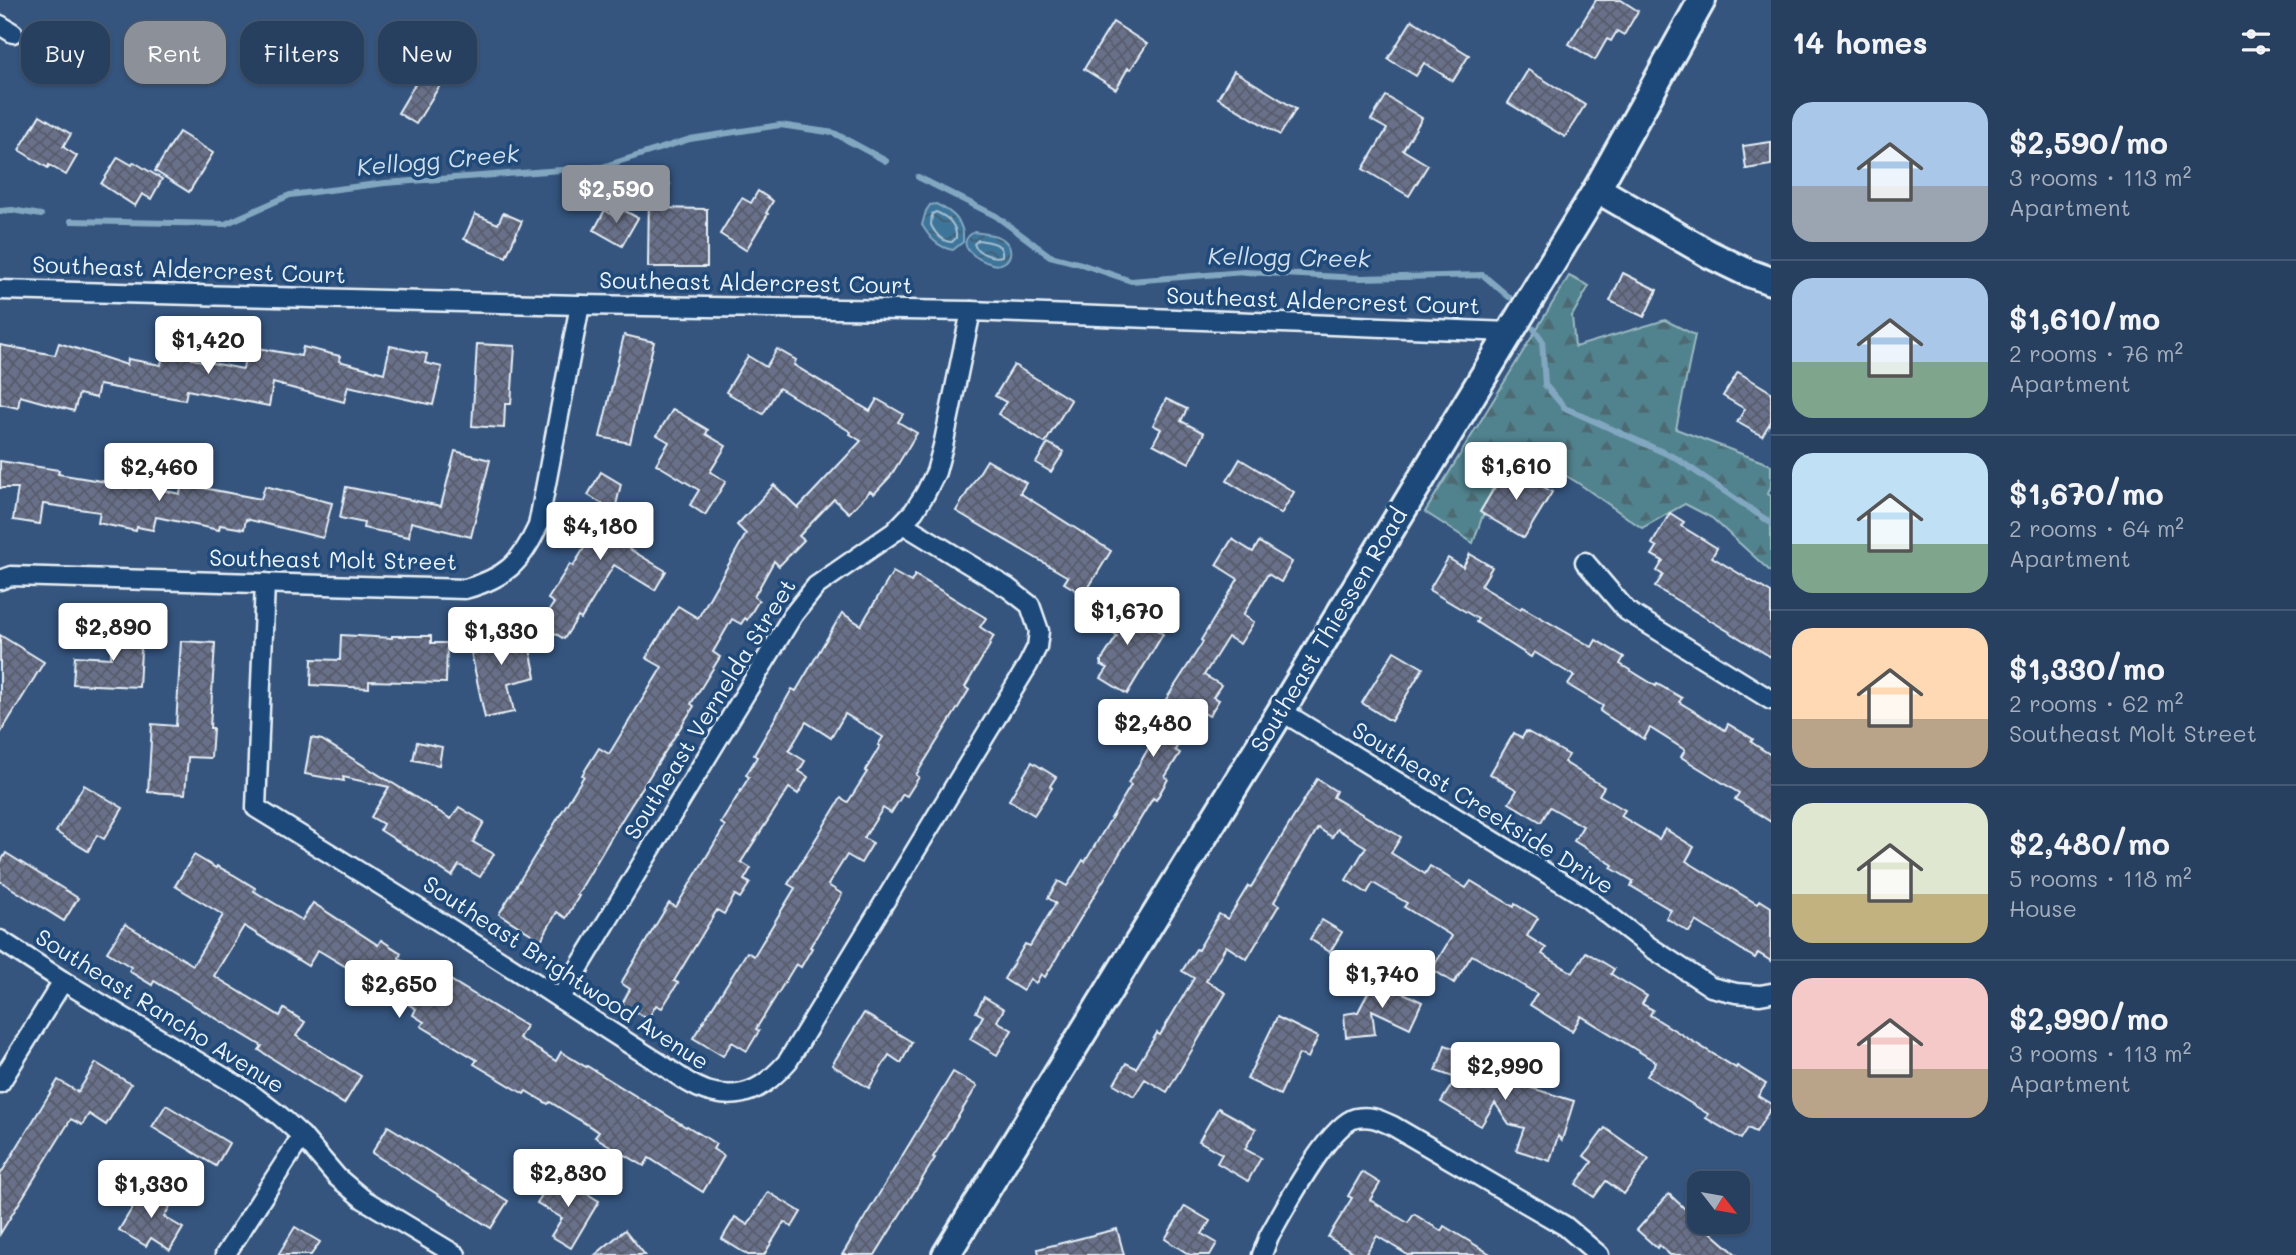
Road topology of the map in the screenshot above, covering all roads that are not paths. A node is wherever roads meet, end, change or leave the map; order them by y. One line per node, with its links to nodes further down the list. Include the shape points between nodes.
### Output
1 (1702, 0): 2 (main road, Southeast Thiessen Road)
2 (1597, 189): 3 (main road, via 1709,254); 7 (main road, Southeast Thiessen Road)
3 (1771, 281)
4 (0, 290): 5 (street, Southeast Aldercrest Court)
5 (580, 305): 6 (street, Southeast Aldercrest Court); 11 (street, Southeast Molt Street, via 538,526 512,567 490,582 466,589)
6 (971, 311): 7 (street, Southeast Aldercrest Court); 8 (street, Southeast Vernelda Street, via 936,472)
7 (1510, 332): 13 (main road, Southeast Thiessen Road)
8 (903, 524): 17 (street, Southeast Vernelda Street, via 816,586 793,615); 17 (street, Southeast Brightwood Avenue, via 1030,605 1039,631 1037,647 788,1061 752,1091 715,1094)
9 (1585, 562): 12 (street, via 1627,611)
10 (0, 580): 11 (street, Southeast Molt Street, via 10,576)
11 (265, 583): 17 (street, Southeast Brightwood Avenue, via 256,808)
12 (1771, 700)
13 (1280, 711): 16 (street, Southeast Creekside Drive, via 1584,896 1710,987); 22 (main road, Southeast Thiessen Road)
14 (0, 940): 15 (street, Southeast Rancho Avenue)
15 (63, 981): 18 (street); 19 (street, Southeast Rancho Avenue, via 250,1093)
16 (1771, 993)
17 (560, 999)
18 (0, 1083)
19 (302, 1136): 20 (street); 21 (street, Southeast Rancho Avenue, via 363,1199)
20 (225, 1255)
21 (456, 1255)
22 (946, 1255)
23 (1262, 1255): 24 (street, via 1269,1236 1335,1132 1354,1119 1373,1117 1565,1226)
24 (1599, 1255)

